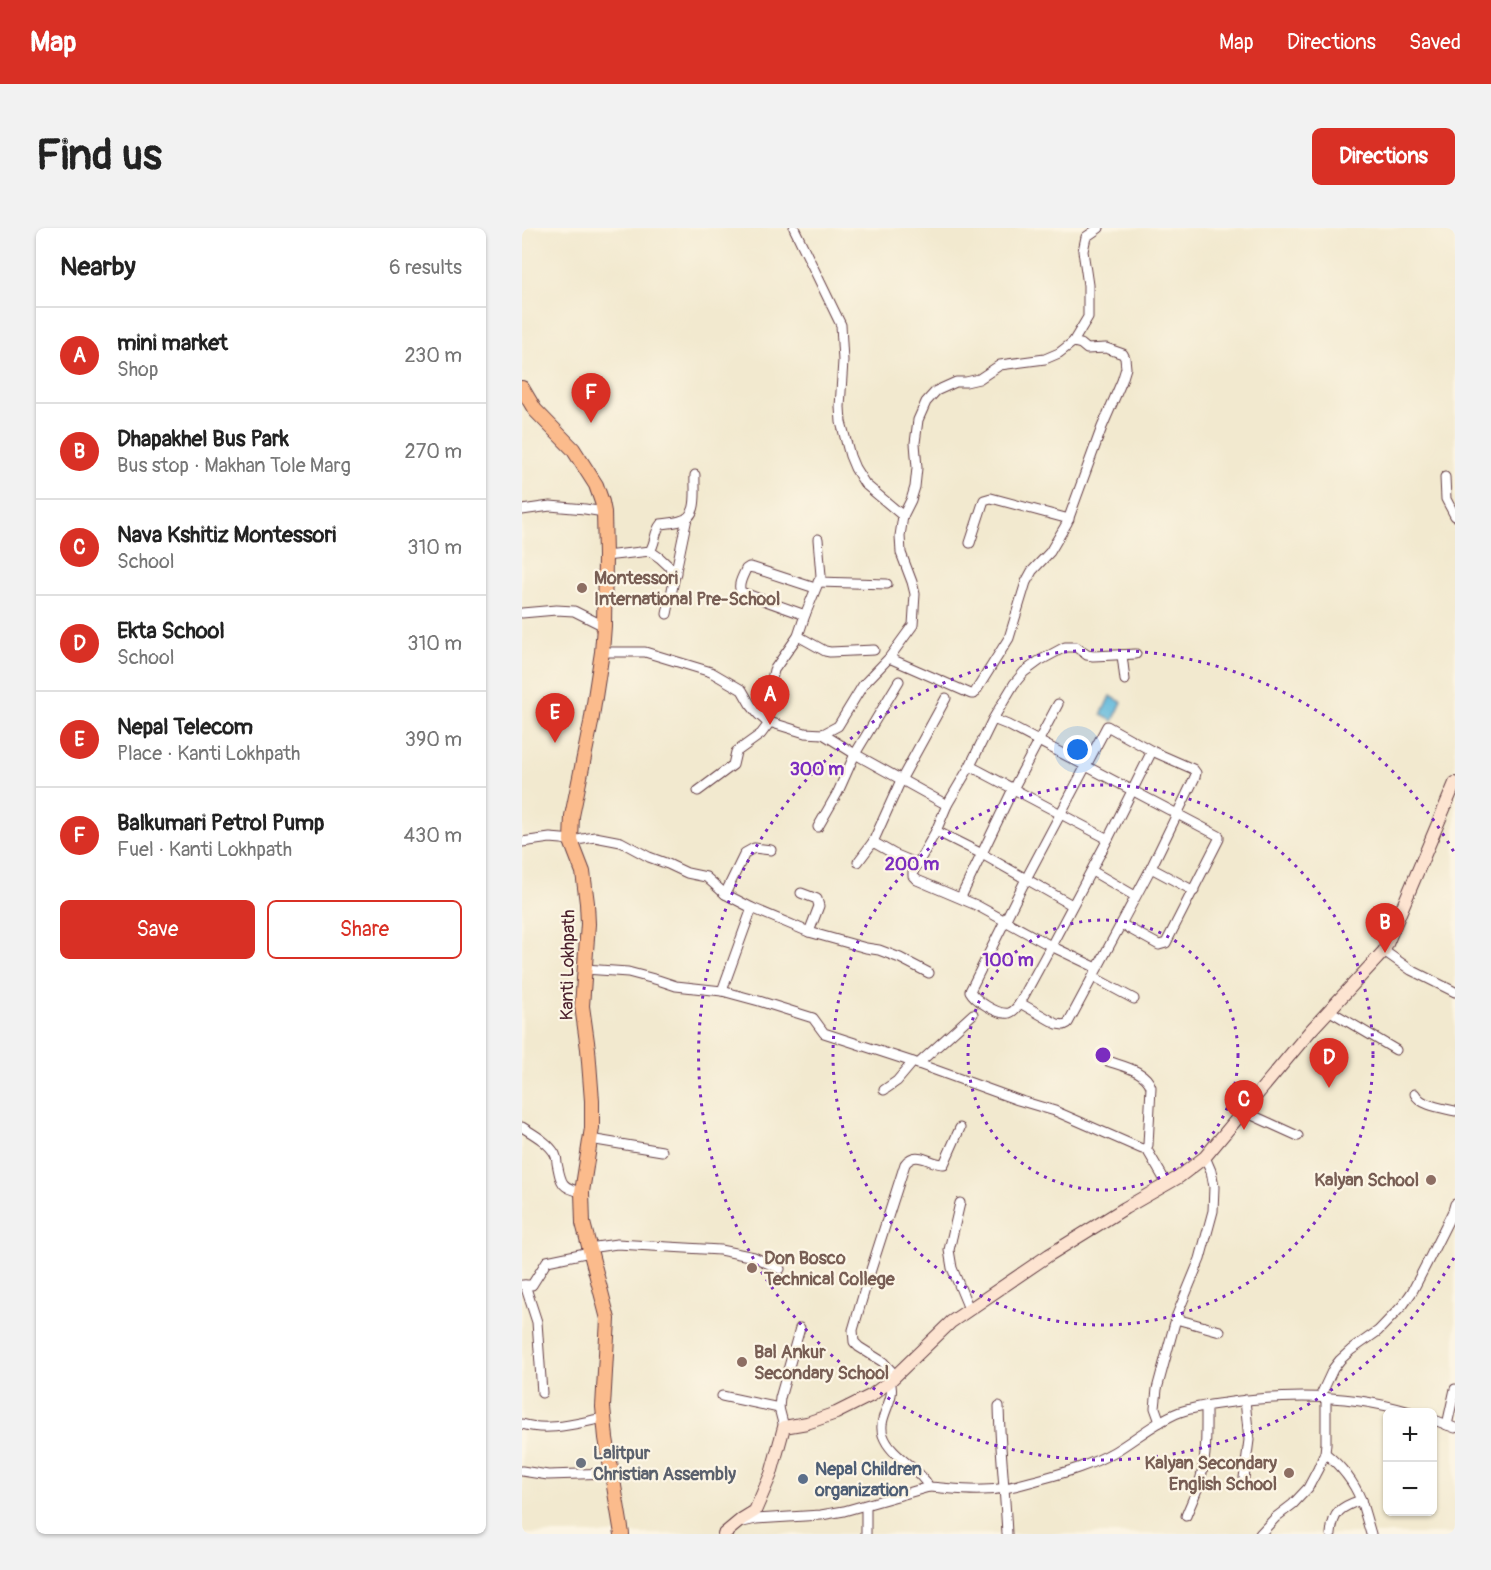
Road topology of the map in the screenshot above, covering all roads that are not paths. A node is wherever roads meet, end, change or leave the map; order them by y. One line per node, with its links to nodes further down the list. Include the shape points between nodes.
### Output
1 (794, 228): 9 (street, via 842,325 841,422 850,456 866,484)
2 (1099, 228): 3 (street, via 1086,237 1083,251 1088,317)
3 (1073, 342): 9 (street, via 1045,359 1000,365 979,379 956,382 936,391 918,420 915,487); 12 (street, via 1087,348 1118,351 1125,358 1126,368)
4 (522, 388): 8 (main road, Kanti Lokhpath, via 535,410 573,449 596,485)
5 (695, 475): 11 (street, via 695,508)
6 (1445, 477): 10 (street, via 1446,500)
7 (522, 510): 8 (street, via 550,506)
8 (604, 513): 16 (main road, Kanti Lokhpath)
9 (903, 516): 29 (street, via 901,553 915,594 914,625)
10 (1455, 516)
11 (687, 518): 15 (street, via 661,524); 17 (street)
12 (1069, 519): 14 (street, via 987,498); 29 (street, via 1026,582 1009,638 974,694)
13 (818, 538): 19 (street, via 821,576)
14 (970, 543)
15 (650, 551): 16 (street); 17 (street)
16 (605, 556): 23 (main road, Kanti Lokhpath)
17 (676, 573): 21 (street)
18 (887, 584): 19 (street)
19 (817, 585): 22 (street); 22 (street, via 746,569 741,592)
20 (522, 613): 23 (street, via 574,611)
21 (667, 614)
22 (805, 615): 24 (street)
23 (604, 626): 26 (main road, Kanti Lokhpath)
24 (798, 636): 25 (street, via 830,652); 35 (street, via 774,670)
25 (874, 650)
26 (602, 652): 35 (street, via 645,652 711,672 742,690 758,714); 54 (main road, Kanti Lokhpath, via 572,816)
27 (1136, 654): 28 (street)
28 (1122, 655): 30 (street); 34 (street, via 1093,656 1072,646 1065,647 1024,672)
29 (889, 658): 36 (street, via 862,685 838,726)
30 (1125, 680)
31 (899, 681): 39 (street)
32 (946, 698): 42 (street)
33 (1058, 704): 37 (street)
34 (993, 718): 37 (street); 40 (street)
35 (768, 721): 36 (street, via 805,733); 45 (street, via 761,734 736,752 733,765)
36 (823, 734): 39 (street)
37 (1038, 741): 41 (street); 44 (street)
38 (1152, 751): 41 (street, via 1107,726); 46 (street); 50 (street, via 1196,773)
39 (855, 754): 42 (street); 51 (street)
40 (970, 766): 44 (street); 48 (street)
41 (1086, 766): 46 (street); 49 (street)
42 (901, 780): 48 (street); 56 (street)
43 (1455, 783): 47 (main road)
44 (1013, 789): 49 (street); 58 (street)
45 (698, 790)
46 (1132, 790): 50 (street); 53 (street)
47 (1452, 799): 75 (main road)
48 (947, 805): 52 (street)
49 (1061, 814): 53 (street); 63 (street)
50 (1178, 814): 61 (street); 64 (street, via 1219,836)
51 (818, 827)
52 (936, 831): 58 (street); 60 (street)
53 (1108, 839): 62 (street)
54 (571, 841): 55 (street, via 550,838); 66 (street, via 595,837 621,842 687,873 706,877); 76 (main road, Kanti Lokhpath, via 583,872 587,903)
55 (522, 842)
56 (873, 842): 59 (street); 60 (street)
57 (771, 850): 66 (street, via 754,848 744,854)
58 (982, 854): 63 (street); 68 (street)
59 (858, 862)
60 (918, 864): 68 (street, via 913,872 917,880)
61 (1151, 868): 64 (street); 67 (street)
62 (1092, 871): 67 (street); 69 (street)
63 (1026, 879): 69 (street); 71 (street)
64 (1194, 891): 72 (street, via 1164,945)
65 (801, 893): 73 (street, via 819,902)
66 (725, 894): 70 (street)
67 (1135, 896): 72 (street)
68 (961, 897): 71 (street)
69 (1072, 905): 74 (street)
70 (752, 908): 73 (street); 79 (street)
71 (1005, 921): 74 (street); 82 (street, via 969,991 986,1006 1004,1013)
72 (1121, 924): 77 (street)
73 (809, 932): 78 (street, via 879,950)
74 (1051, 946): 77 (street); 82 (street)
75 (1384, 951): 80 (street); 83 (main road)
76 (585, 969): 79 (street, via 627,972 676,986); 95 (main road, Kanti Lokhpath, via 582,1006 592,1101)
77 (1095, 972): 81 (street); 82 (street, via 1064,1025)
78 (929, 973)
79 (722, 991): 87 (street, via 813,1018 824,1033)
80 (1455, 992)
81 (1134, 999)
82 (1020, 1003)
83 (1330, 1011): 85 (street); 90 (main road)
84 (973, 1014): 87 (street)
85 (1396, 1050)
86 (1105, 1060): 96 (street, via 1149,1080)
87 (915, 1063): 88 (street); 96 (street, via 1055,1111)
88 (884, 1090)
89 (1415, 1094): 91 (street, via 1423,1102)
90 (1243, 1111): 94 (street); 98 (main road)
91 (1455, 1111)
92 (522, 1127): 100 (street, via 555,1155 564,1186)
93 (960, 1128): 110 (street, via 944,1164 917,1156 906,1164 853,1330 854,1342 884,1362)
94 (1298, 1137)
95 (590, 1139): 97 (street); 100 (main road, Kanti Lokhpath)
96 (1146, 1148): 99 (street)
97 (662, 1151)
98 (1204, 1157): 99 (main road); 107 (street, via 1214,1187 1213,1211)
99 (1167, 1184): 106 (main road)
100 (582, 1192): 103 (main road, Kanti Lokhpath, via 583,1223)
101 (960, 1203): 106 (street, via 949,1250)
102 (1455, 1204): 114 (street, via 1412,1292 1378,1331 1340,1360)
103 (590, 1250): 104 (street, via 617,1244 720,1250 754,1257); 105 (street, via 547,1261 532,1285); 120 (main road, Kanti Lokhpath, via 608,1319)
104 (780, 1269)
105 (524, 1285): 112 (street, via 537,1322)
106 (969, 1309): 110 (main road)
107 (1176, 1319): 109 (street); 121 (street, via 1155,1398)
108 (800, 1328): 118 (street)
109 (1220, 1330)
110 (893, 1378): 124 (main road, via 872,1395 836,1413); 129 (street, via 882,1421 883,1435)
111 (1455, 1389): 123 (street)
112 (542, 1394)
113 (723, 1396): 118 (street)
114 (1323, 1397): 115 (street); 119 (street); 125 (street)
115 (1245, 1400): 116 (street); 128 (street, via 1249,1440)
116 (1206, 1406): 121 (street); 133 (street, via 1201,1479)
117 (999, 1407): 130 (street)
118 (779, 1408): 124 (street)
119 (1395, 1408)
120 (604, 1418): 122 (street, via 543,1428); 127 (main road, Kanti Lokhpath)
121 (1160, 1422): 130 (street, via 1095,1462)
122 (522, 1424)
123 (1451, 1426)
124 (784, 1427): 134 (main road, via 771,1474 755,1510)
125 (1325, 1453): 131 (street, via 1347,1475); 139 (street, via 1308,1488)
126 (522, 1471): 127 (street, via 548,1475)
127 (611, 1473): 135 (main road, Kanti Lokhpath)
128 (1244, 1478)
129 (929, 1487): 130 (street); 132 (street)
130 (1004, 1488): 138 (street)
131 (1361, 1500): 140 (street, via 1344,1506 1332,1521); 141 (street)
132 (866, 1506): 134 (street, via 821,1515 756,1518); 137 (street)
133 (1186, 1516)
134 (735, 1525): 136 (main road)
135 (622, 1534)
136 (724, 1534)
137 (866, 1534)
138 (1007, 1534)
139 (1260, 1534)
140 (1331, 1534)
141 (1371, 1534)

